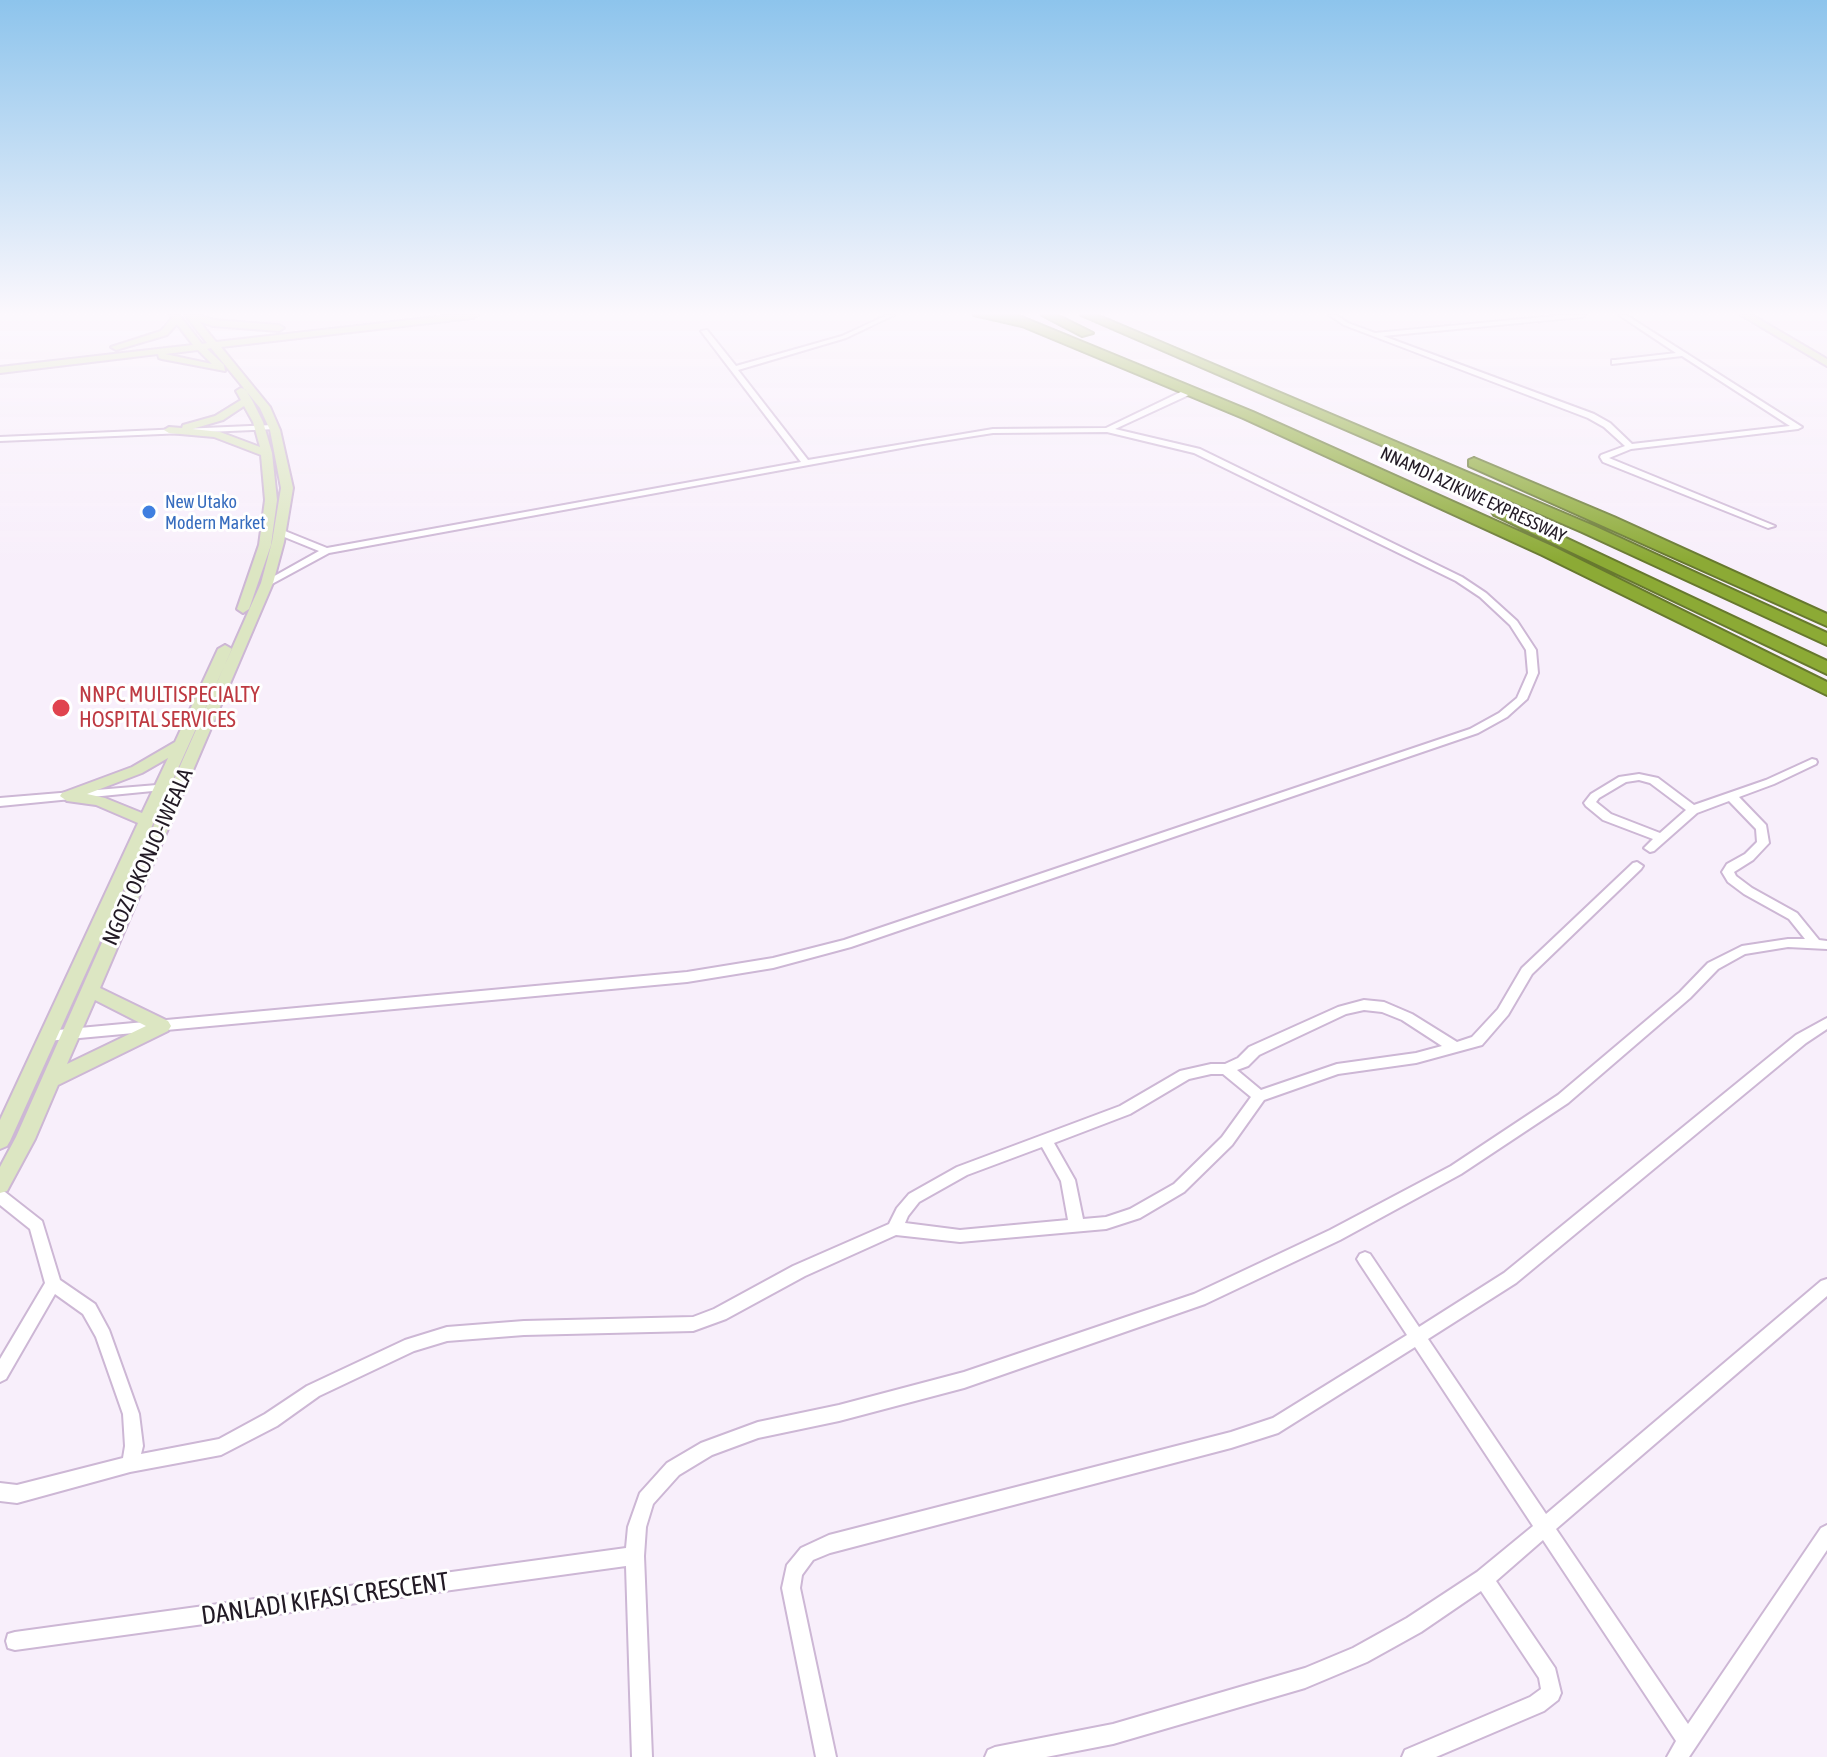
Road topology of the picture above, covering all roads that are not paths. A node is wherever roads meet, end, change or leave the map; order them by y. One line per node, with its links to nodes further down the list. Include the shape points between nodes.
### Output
1 (245, 397): 11 (street, NGOZI OKONJO-IWEALA)
2 (256, 397): 14 (street, NGOZI OKONJO-IWEALA, via 265,407)
3 (755, 397): 22 (street)
4 (1177, 397): 16 (street)
5 (1204, 397): 13 (highway, NNAMDI AZIKIWE EXPRESSWAY)
6 (1237, 397): 20 (highway, NNAMDI AZIKIWE EXPRESSWAY)
7 (1281, 397): 21 (highway, NNAMDI AZIKIWE EXPRESSWAY)
8 (1315, 397): 12 (highway, NNAMDI AZIKIWE EXPRESSWAY)
9 (1541, 397): 18 (street, via 1591,416)
10 (1751, 397): 18 (street, via 1798,427)
11 (247, 400): 14 (street, NGOZI OKONJO-IWEALA); 15 (street, via 211,421)
12 (1324, 401): 21 (highway); 27 (highway, NNAMDI AZIKIWE EXPRESSWAY, via 1608,520)
13 (1248, 415): 20 (highway); 30 (highway, NNAMDI AZIKIWE EXPRESSWAY, via 1548,551)
14 (266, 427): 15 (street); 19 (street, NGOZI OKONJO-IWEALA); 24 (street, NGOZI OKONJO-IWEALA, via 287,488)
15 (169, 430): 17 (street); 19 (street, via 216,434)
16 (1107, 430): 22 (street, via 993,431); 46 (street, via 1197,451 1459,579 1514,623 1531,650 1533,673 1522,699 1474,731 847,944 773,963 687,977)
17 (0, 439)
18 (1630, 447): 23 (street, via 1604,457)
19 (267, 453): 31 (street, NGOZI OKONJO-IWEALA, via 271,500 265,545 248,598)
20 (1382, 460): 29 (highway, NNAMDI AZIKIWE EXPRESSWAY)
21 (1434, 462): 28 (highway, NNAMDI AZIKIWE EXPRESSWAY)
22 (806, 463): 25 (street)
23 (1771, 526)
24 (280, 532): 25 (street); 26 (street, NGOZI OKONJO-IWEALA)
25 (326, 551): 26 (street)
26 (267, 583): 33 (street, NGOZI OKONJO-IWEALA)
27 (1827, 621)
28 (1827, 640)
29 (1827, 668)
30 (1827, 689)
31 (182, 744): 34 (street, NGOZI OKONJO-IWEALA); 35 (street, via 137,770)
32 (1812, 762): 36 (street)
33 (180, 786): 34 (street); 44 (street, NGOZI OKONJO-IWEALA)
34 (163, 787): 35 (street); 39 (street, NGOZI OKONJO-IWEALA)
35 (67, 796): 37 (street); 39 (street, via 100,801)
36 (1731, 796): 38 (street); 43 (street, via 1762,828 1763,843 1731,867 1732,879 1793,916)
37 (0, 802)
38 (1693, 810): 40 (street); 40 (street, via 1654,780 1639,777 1623,779 1590,803 1607,817)
39 (147, 821): 48 (street, NGOZI OKONJO-IWEALA)
40 (1659, 837): 41 (street)
41 (1650, 848)
42 (1637, 866): 49 (street, via 1527,971 1503,1012 1477,1041)
43 (1821, 945): 68 (street, via 1788,943 1742,950 1713,966 1563,1099 1456,1170 1199,1299 964,1380 758,1430 707,1449 673,1469 646,1499)
44 (89, 990): 46 (street); 47 (street, NGOZI OKONJO-IWEALA)
45 (1827, 1023): 62 (street, via 1510,1278)
46 (162, 1026): 47 (street); 51 (street)
47 (69, 1035): 48 (street); 51 (street, NGOZI OKONJO-IWEALA)
48 (47, 1036): 54 (street, NGOZI OKONJO-IWEALA)
49 (1455, 1047): 50 (street, via 1407,1017 1364,1005 1254,1051); 52 (street, via 1337,1069)
50 (1226, 1069): 52 (street); 53 (street, via 1185,1075 1125,1110)
51 (49, 1081): 55 (street, NGOZI OKONJO-IWEALA)
52 (1259, 1096): 57 (street, via 1227,1141 1179,1188 1135,1214)
53 (1045, 1140): 57 (street, via 1068,1180); 58 (street, via 962,1171 914,1198)
54 (0, 1141)
55 (0, 1185)
56 (0, 1196): 60 (street, via 37,1226)
57 (1077, 1226): 58 (street, via 960,1236)
58 (895, 1228): 64 (street, via 693,1324 447,1334 313,1391 221,1447)
59 (1365, 1259): 62 (street)
60 (53, 1284): 63 (street); 64 (street, via 89,1309 103,1335 131,1414)
61 (1827, 1286): 66 (street)
62 (1417, 1336): 66 (street); 73 (street, via 1278,1425 807,1554 793,1571 791,1588)
63 (0, 1374)
64 (130, 1464): 65 (street, via 17,1494)
65 (0, 1492)
66 (1545, 1528): 69 (street); 71 (street)
67 (1827, 1534): 71 (street)
68 (635, 1556): 70 (street, DANLADI KIFASI CRESCENT); 72 (street)
69 (1484, 1579): 74 (street, via 1360,1655 1305,1678 1113,1734); 75 (street, via 1548,1675 1551,1693 1537,1704)
70 (15, 1641)
71 (1683, 1749)
72 (642, 1757)
73 (826, 1757)
74 (995, 1757)
75 (1412, 1757)

